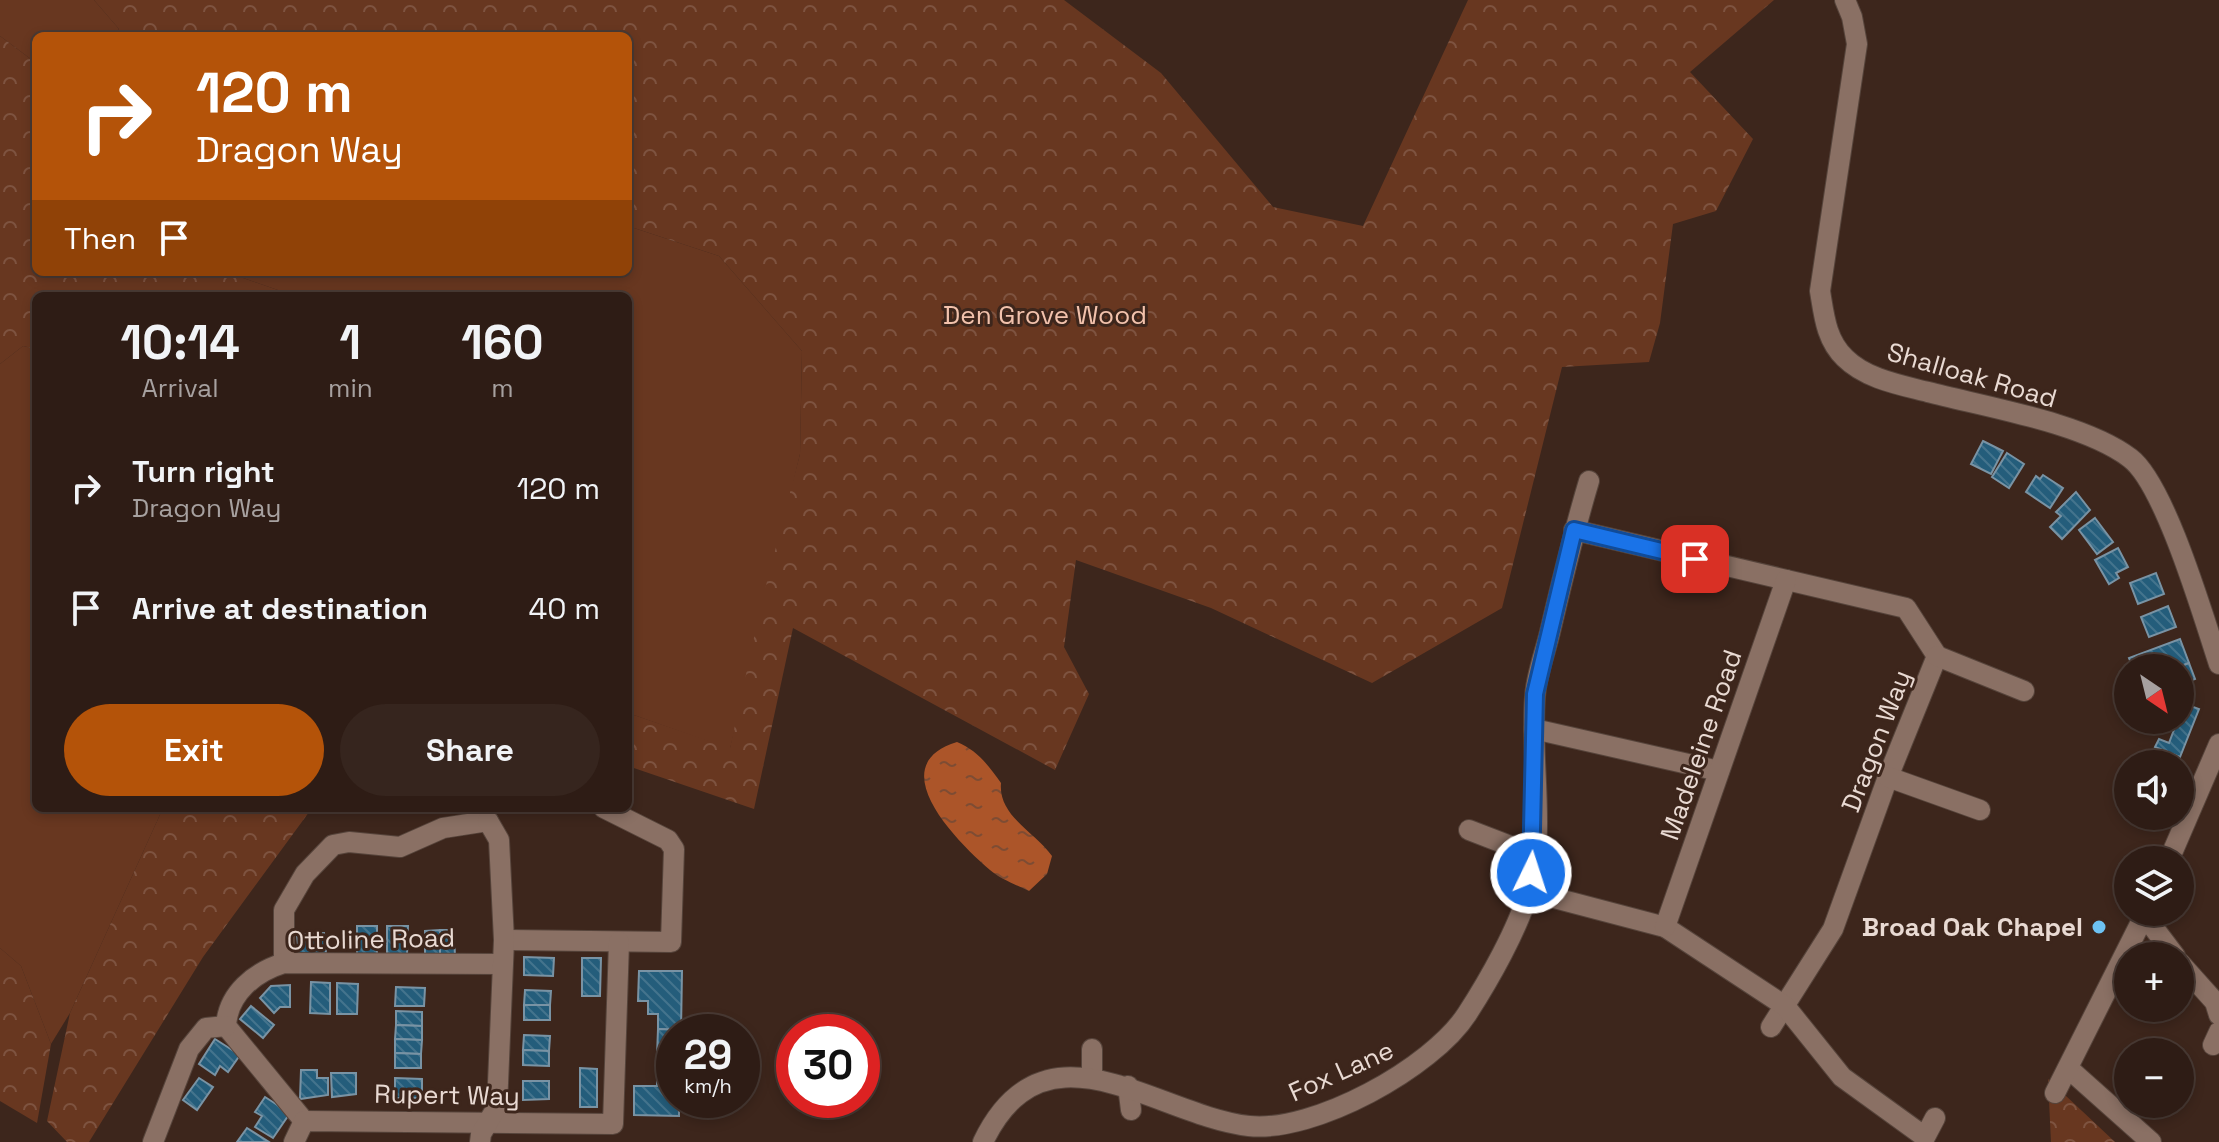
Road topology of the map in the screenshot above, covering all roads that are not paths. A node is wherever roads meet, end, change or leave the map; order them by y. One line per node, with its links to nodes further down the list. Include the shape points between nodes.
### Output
1 (1845, 0): 5 (street, Shalloak Road, via 1857,44 1820,291 1826,330 1845,358 1882,380 2093,437 2133,459 2153,487)
2 (1589, 481): 3 (street, Fox Lane)
3 (1574, 530): 4 (street, Dragon Way); 9 (street, Fox Lane, via 1535,694)
4 (1786, 580): 6 (street, Dragon Way, via 1906,608); 11 (street, Madeleine Road)
5 (2212, 621): 7 (street, Shalloak Road)
6 (1937, 656): 8 (street); 12 (street, Dragon Way)
7 (2219, 664)
8 (2024, 691)
9 (1534, 729): 11 (street); 18 (street, Fox Lane)
10 (2219, 744): 17 (street)
11 (1719, 771): 21 (street, Madeleine Road)
12 (1888, 777): 13 (street); 27 (street, Dragon Way, via 1833,929)
13 (1980, 810)
14 (612, 812): 23 (street, via 668,840 674,849 671,942)
15 (492, 815): 22 (street, via 499,840); 24 (street, via 400,847 333,845 305,874 284,910)
16 (1469, 830): 18 (street)
17 (2175, 846)
18 (1534, 855): 19 (street, Fox Lane)
19 (1528, 891): 21 (street); 41 (street, Fox Lane, via 1466,1016 1426,1059 1387,1084 1322,1112)
20 (2139, 926): 32 (street)
21 (1665, 927): 27 (street)
22 (504, 940): 23 (street); 25 (street)
23 (619, 942): 40 (street)
24 (284, 963): 25 (street, Ottoline Road); 29 (street, Ottoline Road, via 261,970 242,989 227,1010)
25 (502, 964): 39 (street, via 497,1107)
26 (2194, 979): 28 (street, via 2215,1002)
27 (1785, 1006): 30 (street, Dragon Way); 37 (street, via 1842,1077 1925,1137)
28 (2219, 1015)
29 (226, 1026): 38 (street); 42 (street, via 206,1028 189,1049)
30 (1771, 1027)
31 (1092, 1049): 33 (street)
32 (2068, 1068): 35 (street); 46 (street)
33 (1092, 1078): 34 (street, Fox Lane); 45 (street, Fox Lane, via 1055,1078 1028,1087 1002,1110)
34 (1128, 1086): 36 (street); 41 (street, Fox Lane)
35 (2055, 1093)
36 (1131, 1110)
37 (1935, 1118)
38 (304, 1121): 39 (street, Rupert Way); 43 (street)
39 (488, 1122): 40 (street, Rupert Way); 44 (street)
40 (599, 1130)
41 (1249, 1134)
42 (153, 1142)
43 (294, 1142)
44 (480, 1142)
45 (983, 1142)
46 (2151, 1142)

